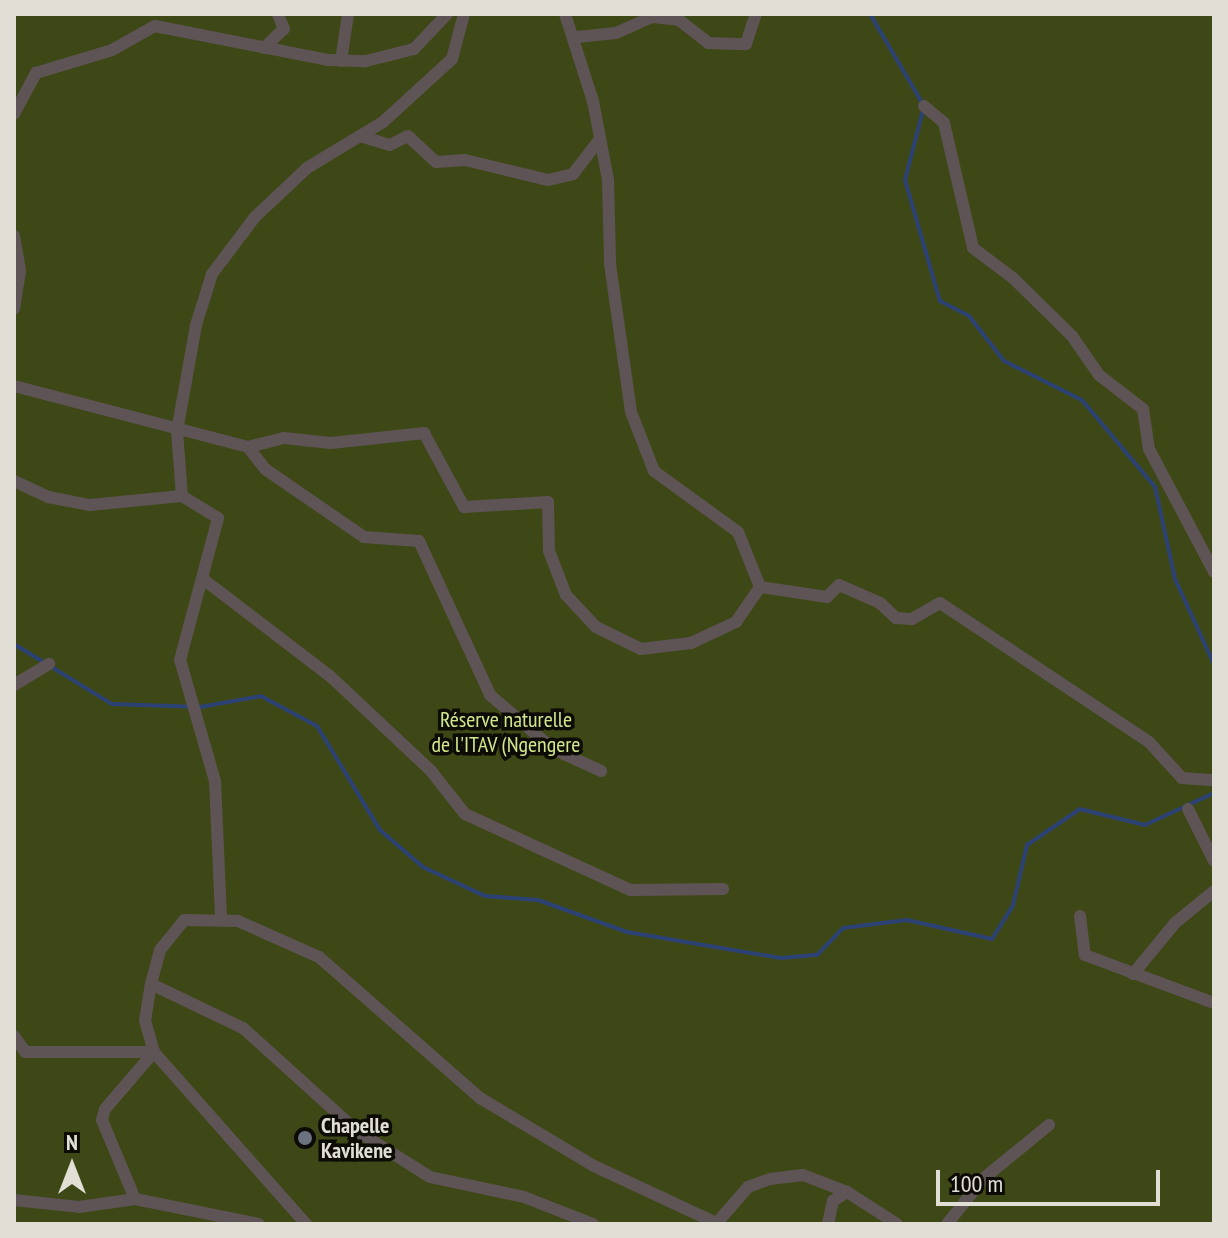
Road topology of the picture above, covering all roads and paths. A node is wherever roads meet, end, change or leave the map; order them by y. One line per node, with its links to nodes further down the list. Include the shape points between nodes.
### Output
1 (278, 14): 8 (street, via 284,29)
2 (348, 14): 9 (street)
3 (447, 14): 9 (street, via 414,49)
4 (464, 14): 12 (street, via 452,59 383,122)
5 (565, 14): 7 (street)
6 (756, 14): 7 (street, via 746,44 708,43 679,20 652,17 616,33)
7 (577, 37): 13 (street)
8 (264, 48): 9 (street); 11 (street, via 155,26 112,50 36,73)
9 (341, 61)
10 (924, 106): 21 (street, via 944,123 973,248 1013,278 1072,336 1099,375 1143,409 1149,449)
11 (14, 114)
12 (353, 136): 13 (street, via 374,135 390,145 408,136 436,162 465,160 548,180 573,174); 17 (street, via 255,217 212,274 184,374)
13 (600, 139): 23 (street, via 631,412 654,471 738,532)
14 (14, 236): 15 (street, via 20,271)
15 (14, 309)
16 (14, 386): 17 (street, via 72,396)
17 (177, 431): 18 (street); 20 (street)
18 (248, 447): 23 (street, via 284,438 331,443 424,433 464,507 548,502 549,551 566,595 596,627 641,649 691,643 736,622); 26 (street, via 265,469 343,516 364,537 419,541 490,695 553,749)
19 (14, 481): 20 (street, via 48,497 90,505)
20 (182, 496): 22 (street, via 218,518)
21 (1214, 572)
22 (203, 579): 30 (street, via 330,676 431,771 465,814 630,890); 33 (street, via 180,660 205,737 220,830)
23 (760, 587): 27 (street, via 827,597 839,585 880,603 896,618 912,619 940,603 1149,742 1182,778)
24 (49, 664): 25 (street)
25 (14, 685)
26 (601, 771)
27 (1214, 780)
28 (1188, 809): 29 (street)
29 (1214, 861)
30 (723, 889)
31 (1214, 891): 34 (street, via 1175,923)
32 (1080, 916): 34 (street, via 1079,945 1085,955)
33 (221, 917): 35 (street, via 184,920 160,950); 43 (street, via 268,931 319,957 480,1098 594,1166)
34 (1133, 974): 36 (street)
35 (151, 984): 38 (street, via 145,1021); 46 (street, via 243,1028 357,1131 430,1177 524,1197)
36 (1214, 1003)
37 (14, 1036): 38 (street, via 25,1052)
38 (154, 1052): 41 (street, via 105,1109 102,1120); 45 (street)
39 (1049, 1125): 49 (street, via 984,1178)
40 (847, 1192): 43 (street, via 803,1175 770,1179 748,1187); 47 (street, via 833,1201); 48 (street)
41 (135, 1199): 42 (street, via 79,1207); 44 (street)
42 (14, 1200)
43 (716, 1223)
44 (259, 1224)
45 (306, 1224)
46 (593, 1224)
47 (828, 1224)
48 (897, 1224)
49 (947, 1224)

